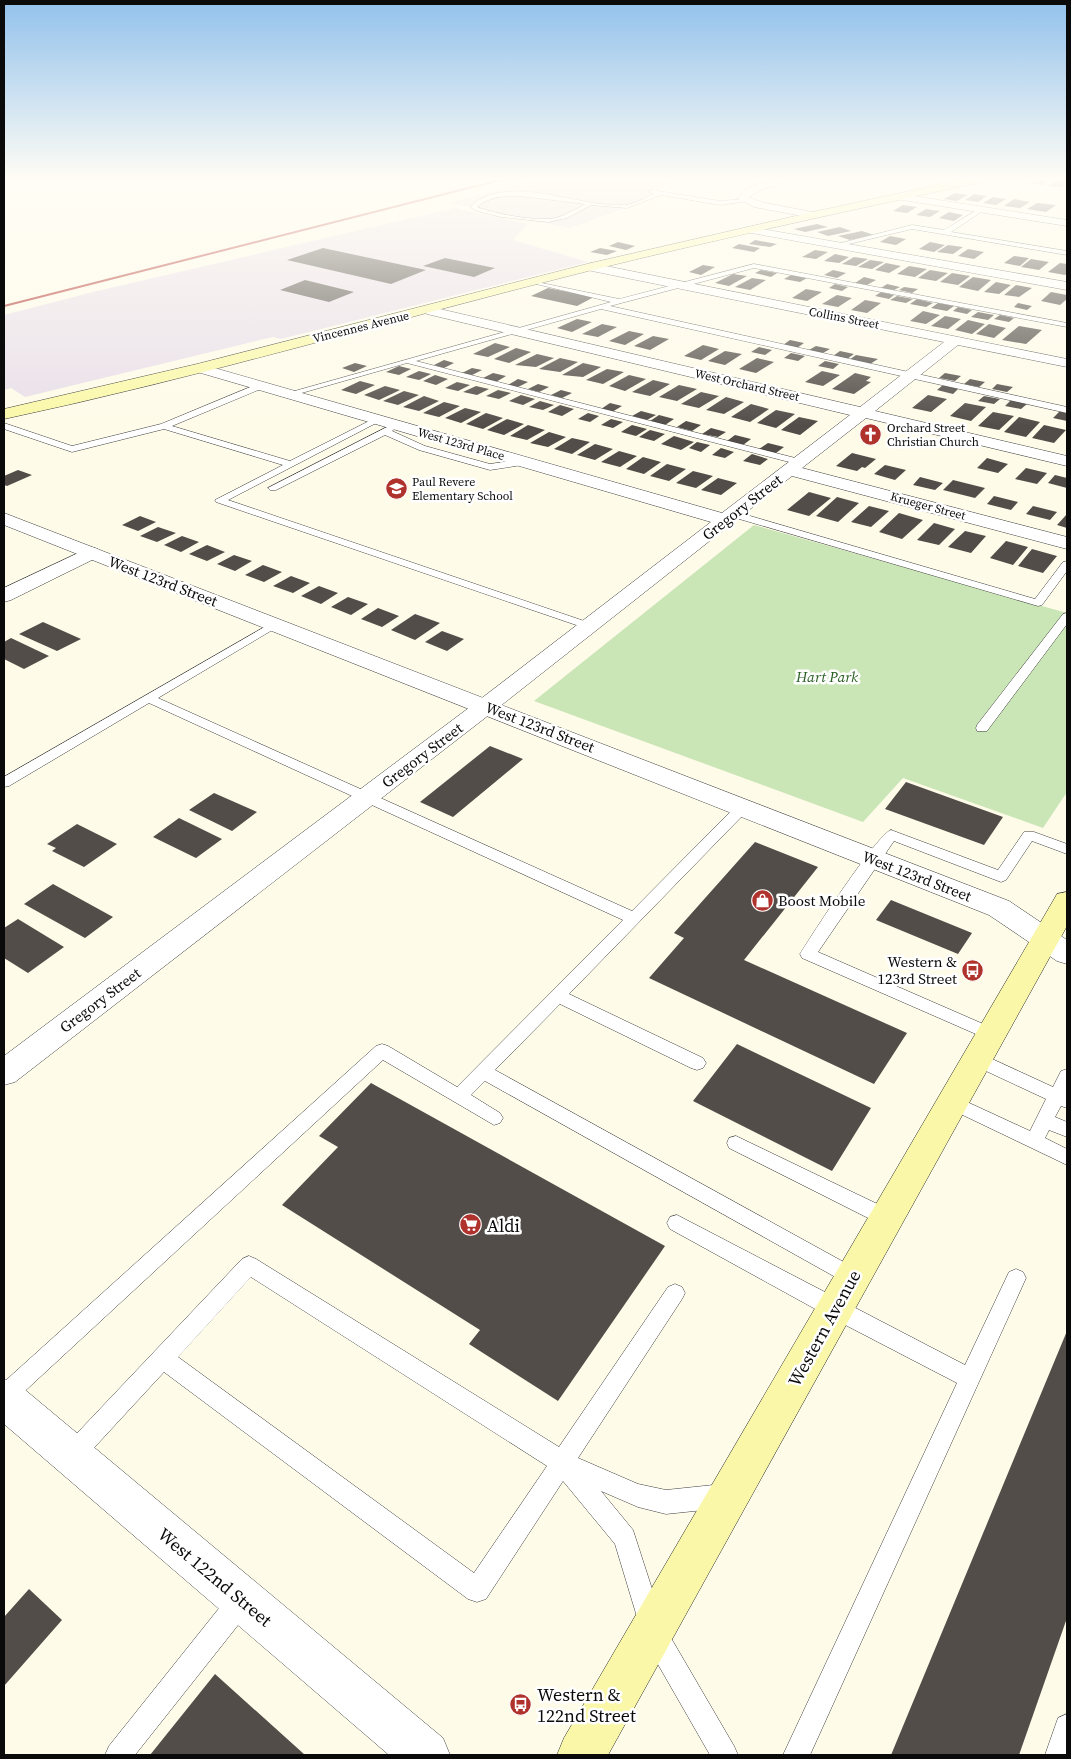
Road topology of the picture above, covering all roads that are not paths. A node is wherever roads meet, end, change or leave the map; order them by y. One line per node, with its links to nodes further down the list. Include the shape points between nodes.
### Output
1 (620, 261): 3 (main road, Vincennes Avenue)
2 (927, 261): 6 (street)
3 (591, 268): 4 (main road, Vincennes Avenue); 5 (street, Collins Street)
4 (534, 282): 7 (lane); 9 (main road, Vincennes Avenue)
5 (678, 285): 7 (lane); 10 (lane, via 754,266); 12 (street, Collins Street)
6 (1067, 286)
7 (619, 302): 8 (lane)
8 (601, 307): 11 (lane); 16 (lane)
9 (427, 310): 11 (street, West Orchard Street); 15 (main road, Vincennes Avenue)
10 (1067, 325)
11 (515, 331): 13 (lane); 20 (street, West Orchard Street)
12 (956, 340): 14 (street, Collins Street); 16 (street, Gregory Street)
13 (406, 361): 18 (lane); 27 (lane)
14 (1067, 363)
15 (198, 368): 17 (street, West 123rd Place); 21 (main road, Vincennes Avenue)
16 (910, 376): 19 (lane); 20 (street, Gregory Street)
17 (260, 386): 18 (street, West 123rd Place); 23 (lane)
18 (288, 394): 24 (street, West 123rd Place)
19 (1067, 410)
20 (863, 412): 25 (street, West Orchard Street); 27 (street, Gregory Street)
21 (4, 414)
22 (4, 426): 23 (lane, via 72,449)
23 (164, 426): 26 (lane)
24 (386, 426): 26 (lane); 28 (lane); 29 (street, West 123rd Place)
25 (1067, 460)
26 (291, 464): 37 (lane, via 220,500)
27 (794, 466): 29 (street, Gregory Street); 31 (street, Krueger Street)
28 (273, 488)
29 (728, 517): 33 (lane, via 1038,603); 37 (street, Gregory Street)
30 (4, 519): 32 (street, West 123rd Street)
31 (1067, 543)
32 (92, 553): 34 (street); 36 (street, West 123rd Street)
33 (1067, 564)
34 (4, 596)
35 (1067, 616): 40 (lane)
36 (275, 624): 38 (lane); 39 (street, West 123rd Street)
37 (589, 626): 39 (street, Gregory Street)
38 (148, 698): 41 (lane); 42 (lane)
39 (486, 706): 42 (street, Gregory Street); 43 (street, West 123rd Street)
40 (982, 728)
41 (4, 783)
42 (366, 797): 47 (lane); 53 (street, Gregory Street)
43 (743, 807): 45 (street, West 123rd Street); 47 (lane)
44 (1067, 849): 45 (lane, via 1030,835 1002,877 891,836)
45 (873, 858): 48 (street, West 123rd Street, via 999,908); 50 (lane, via 808,954)
46 (1067, 901): 48 (main road, Western Avenue)
47 (634, 918): 49 (lane)
48 (1056, 946): 50 (main road, Western Avenue)
49 (558, 996): 51 (lane); 52 (lane)
50 (984, 1047): 56 (lane); 57 (main road, Western Avenue)
51 (697, 1063)
52 (482, 1072): 55 (lane); 66 (lane)
53 (4, 1073)
54 (1067, 1076): 56 (lane)
55 (459, 1096): 58 (lane); 72 (lane, via 382,1051)
56 (1062, 1099): 59 (lane)
57 (952, 1102): 61 (lane); 64 (main road, Western Avenue)
58 (494, 1118)
59 (1046, 1120): 60 (lane); 61 (lane)
60 (1067, 1130)
61 (1034, 1141): 63 (lane)
62 (736, 1143): 64 (lane)
63 (1067, 1157)
64 (887, 1218): 66 (main road, Western Avenue)
65 (677, 1223): 69 (lane)
66 (853, 1277): 69 (main road, Western Avenue)
67 (1016, 1278): 71 (lane)
68 (675, 1293): 74 (lane)
69 (835, 1309): 71 (lane); 75 (main road, Western Avenue)
70 (162, 1358): 73 (lane); 74 (lane, via 249,1265); 74 (lane, via 477,1590)
71 (971, 1379): 83 (lane)
72 (4, 1397): 73 (street, West 122nd Street)
73 (72, 1455): 76 (street, West 122nd Street)
74 (563, 1463): 75 (lane, via 638,1495 666,1502); 77 (lane, via 625,1538)
75 (730, 1495): 77 (main road, Western Avenue)
76 (242, 1600): 79 (lane); 80 (street, West 122nd Street)
77 (653, 1630): 81 (main road, Western Avenue); 82 (lane)
78 (1067, 1726): 84 (lane)
79 (118, 1755)
80 (426, 1755)
81 (582, 1755)
82 (725, 1755)
83 (796, 1755)
84 (1058, 1755)

